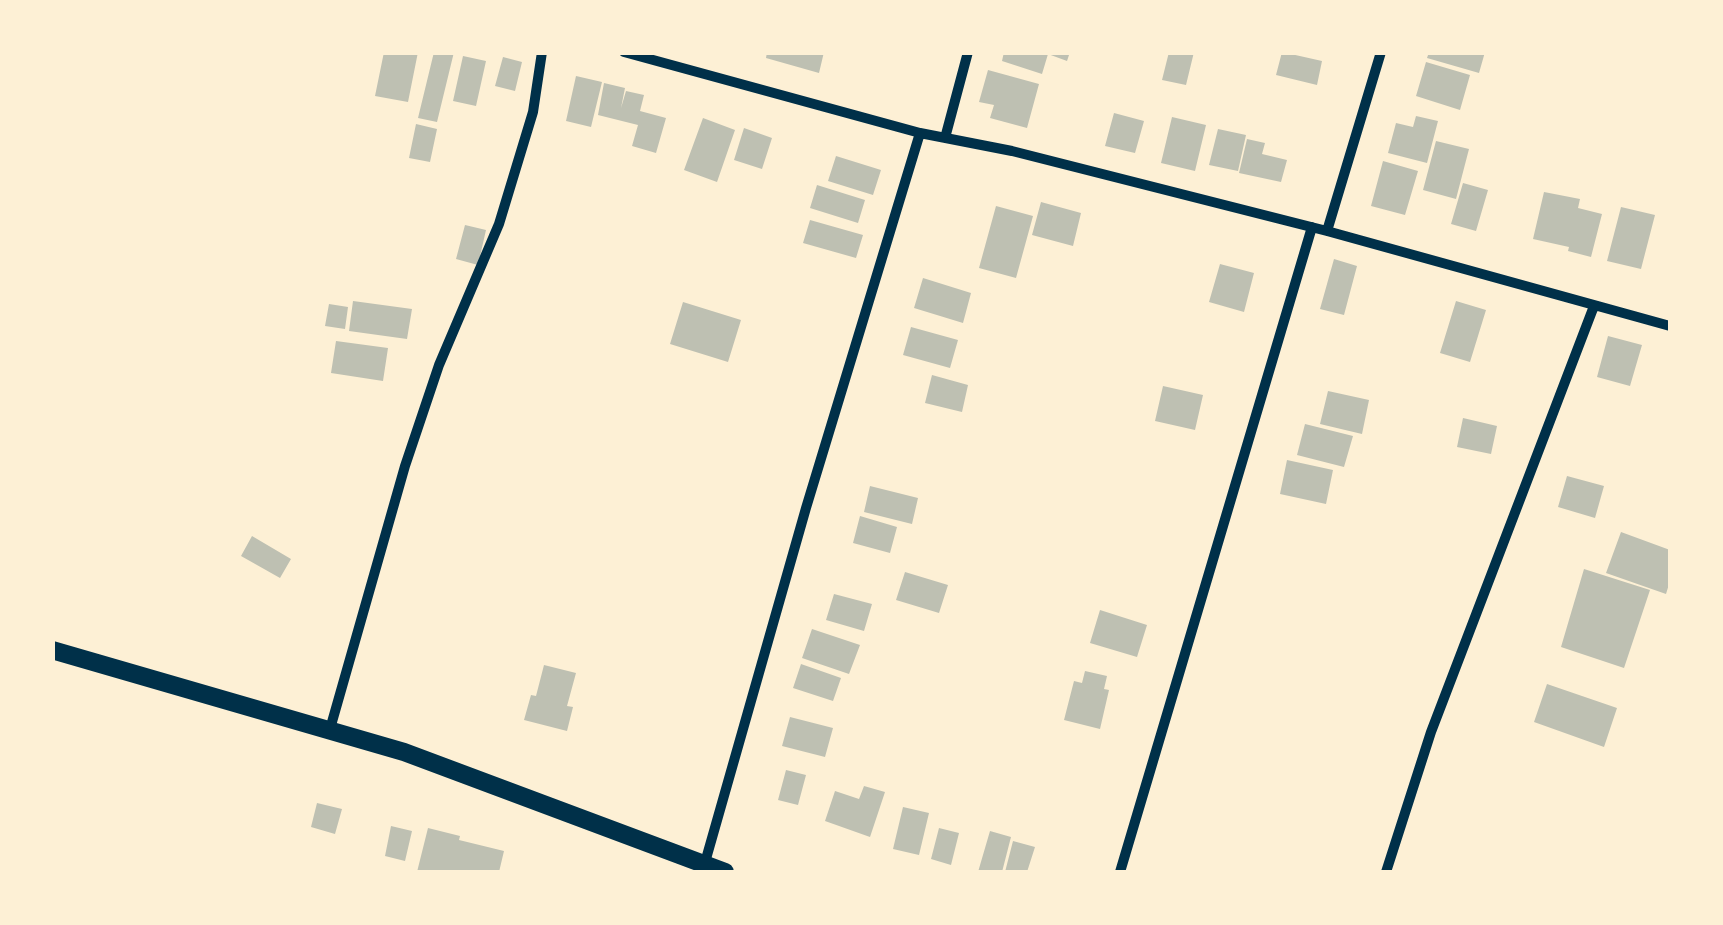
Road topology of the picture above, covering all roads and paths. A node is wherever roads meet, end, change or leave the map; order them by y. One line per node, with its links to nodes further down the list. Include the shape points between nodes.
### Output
1 (542, 52): 12 (street, via 534,112 499,224 405,466)
2 (624, 52): 5 (street)
3 (968, 52): 6 (street)
4 (1380, 52): 8 (street)
5 (920, 133): 6 (street); 13 (street)
6 (945, 138): 7 (street)
7 (1312, 227): 8 (street); 15 (street)
8 (1327, 231): 9 (street)
9 (1594, 306): 10 (street); 16 (street, via 1431,732)
10 (1670, 326)
11 (52, 654): 12 (street)
12 (330, 729): 13 (street)
13 (703, 868): 14 (street)
14 (725, 872)
15 (1120, 872)
16 (1386, 872)

